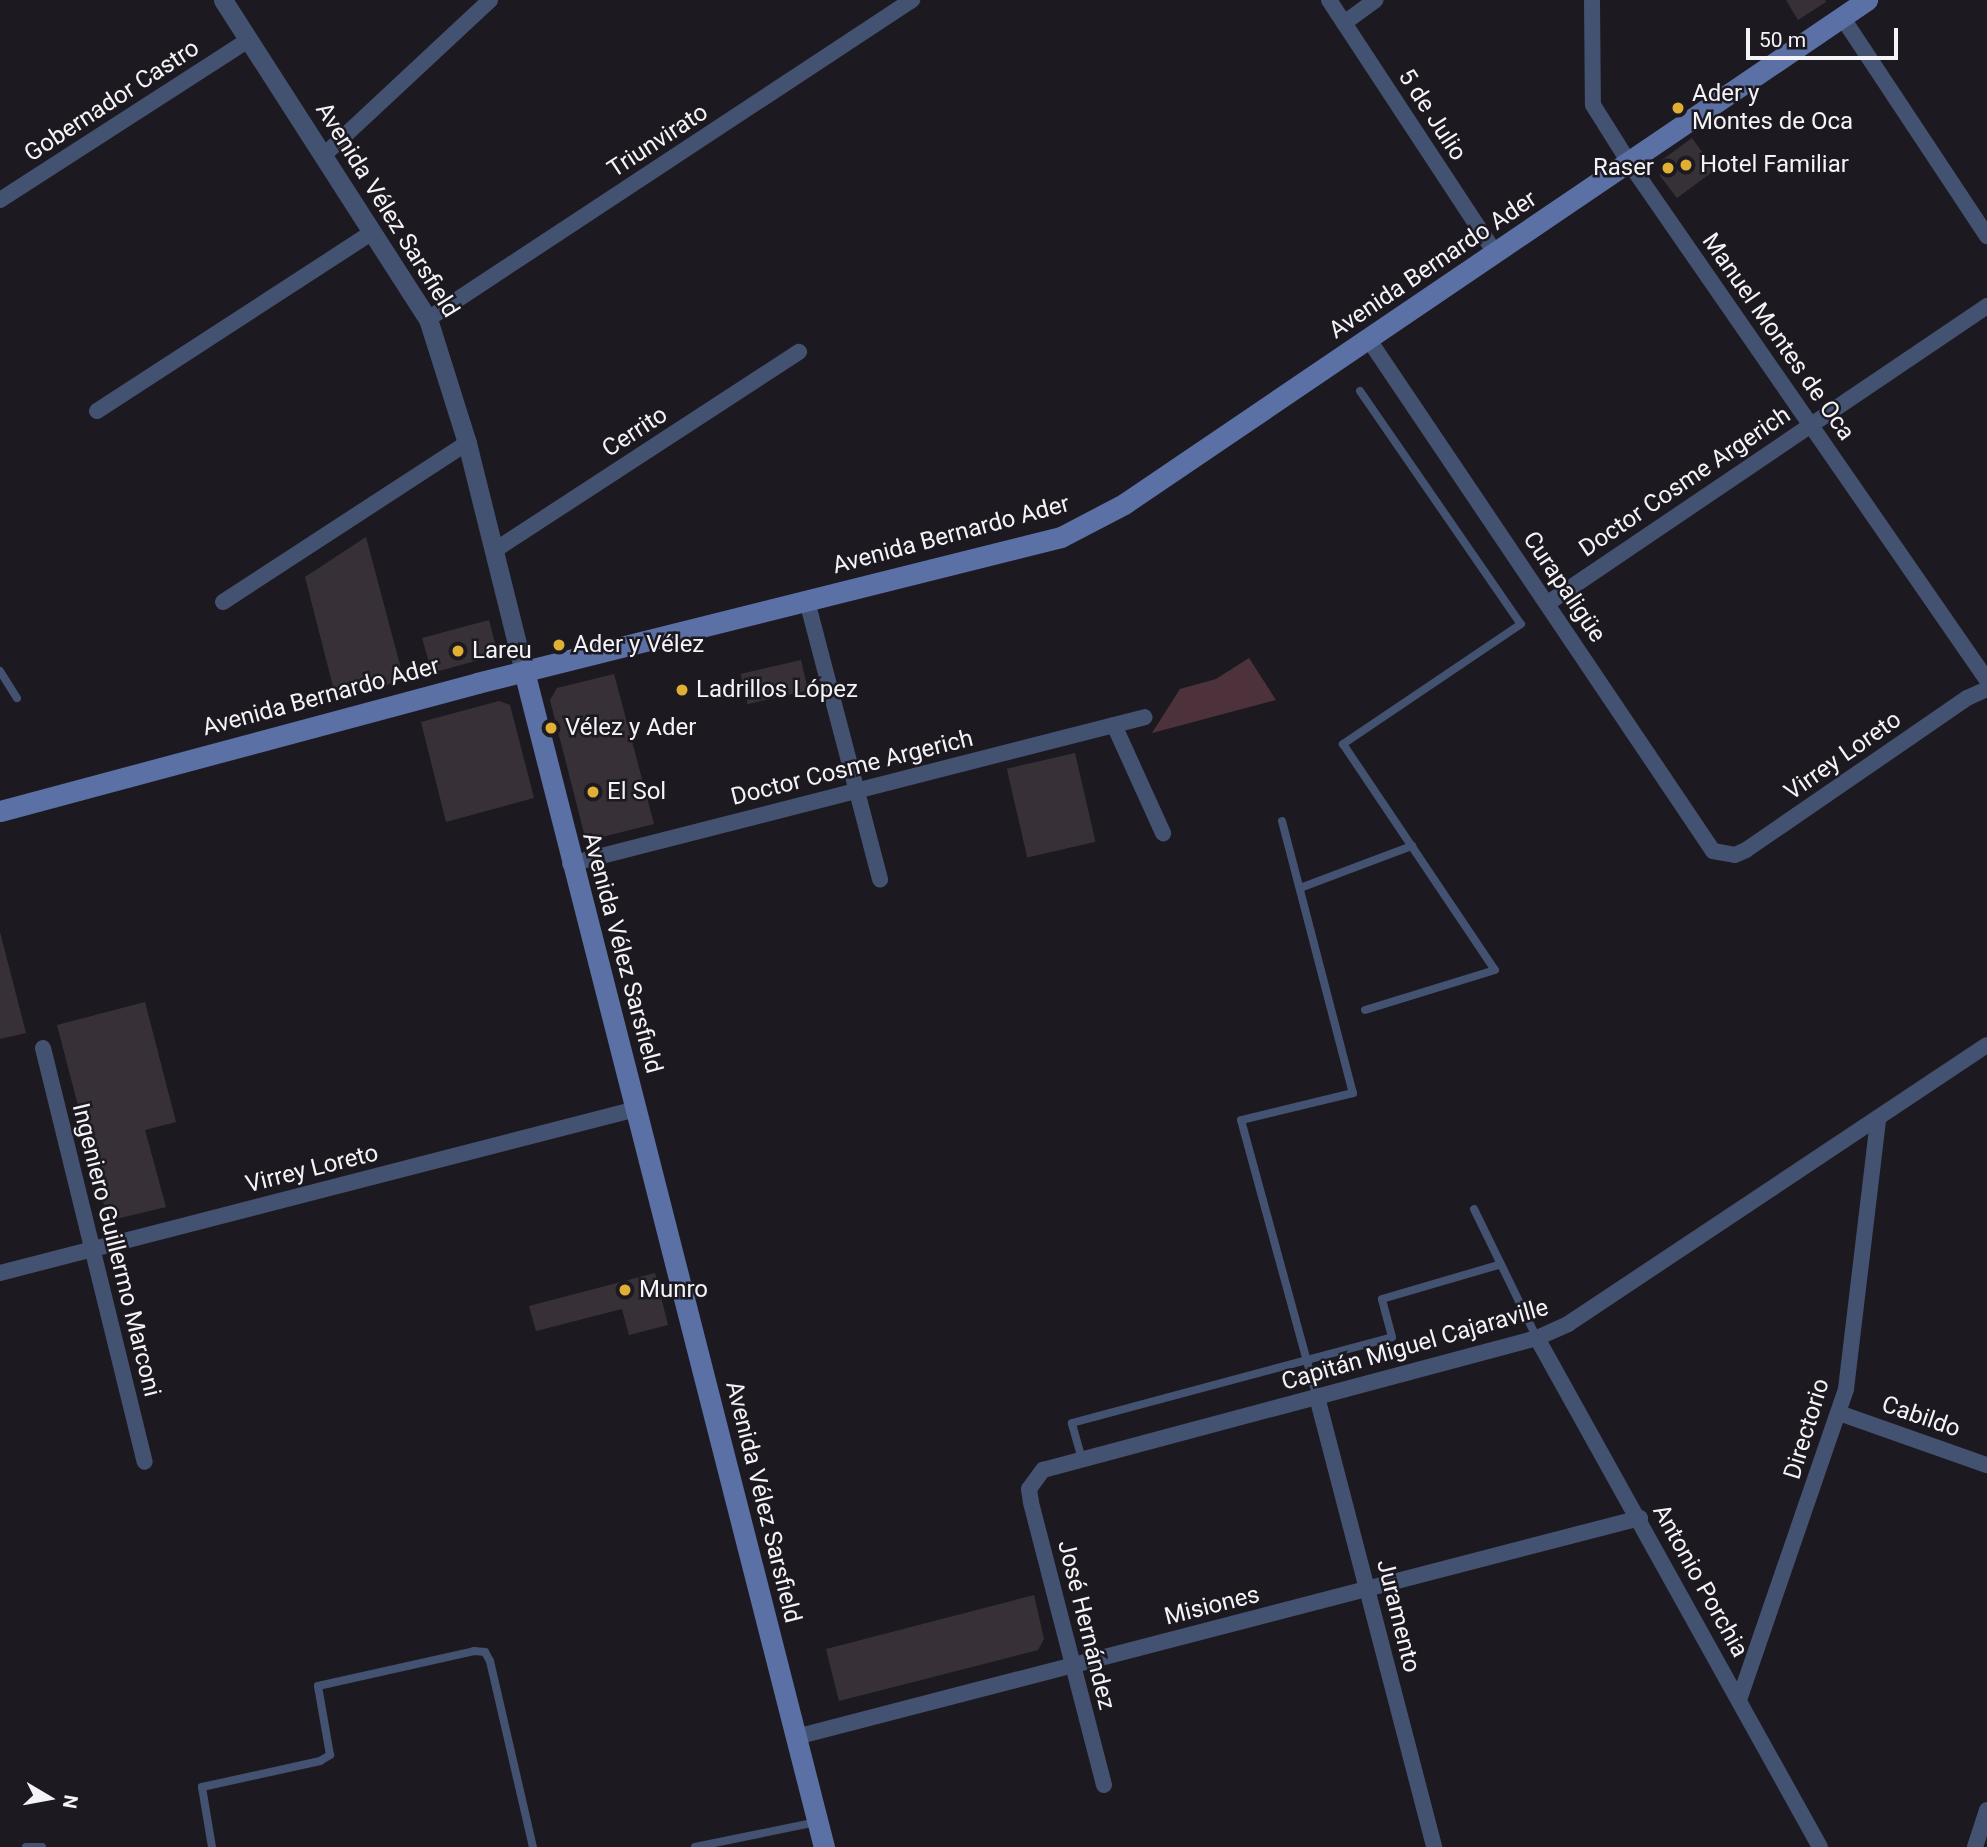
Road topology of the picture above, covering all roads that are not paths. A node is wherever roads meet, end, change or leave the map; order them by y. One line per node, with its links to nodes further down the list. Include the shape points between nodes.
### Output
1 (223, 0): 10 (street, Avenida Vélez Sarsfield)
2 (490, 0): 11 (street)
3 (912, 0): 18 (street, Triunvirato)
4 (1329, 0): 9 (street, 5 de Julio)
5 (1376, 0): 9 (street)
6 (1591, 0): 12 (street, Manuel Montes de Oca, via 1594,105)
7 (1867, 0): 8 (main road, Avenida Bernardo Ader)
8 (1842, 17): 12 (main road, Avenida Bernardo Ader); 15 (street)
9 (1345, 23): 16 (street, 5 de Julio)
10 (248, 40): 11 (street, Avenida Vélez Sarsfield); 13 (street, Gobernador Castro)
11 (324, 155): 14 (street, Avenida Vélez Sarsfield)
12 (1630, 164): 16 (main road, Avenida Bernardo Ader); 23 (street, Manuel Montes de Oca)
13 (0, 200)
14 (373, 232): 18 (street, Avenida Vélez Sarsfield); 22 (street)
15 (1987, 236)
16 (1496, 254): 19 (main road, Avenida Bernardo Ader)
17 (1987, 306): 23 (street, Doctor Cosme Argerich)
18 (428, 319): 24 (street, Avenida Vélez Sarsfield)
19 (1369, 340): 26 (main road, Avenida Bernardo Ader, via 1124,504 1061,537); 28 (street, Curapaligüe)
20 (799, 352): 25 (street, Cerrito)
21 (1360, 391): 40 (lane, via 1521,624 1343,744)
22 (97, 411)
23 (1811, 423): 28 (street, Doctor Cosme Argerich); 31 (street, Manuel Montes de Oca)
24 (467, 443): 25 (street, Avenida Vélez Sarsfield); 27 (street)
25 (495, 550): 30 (street, Avenida Vélez Sarsfield)
26 (807, 601): 30 (main road, Avenida Bernardo Ader); 36 (street)
27 (223, 602)
28 (1548, 603): 41 (street, Curapaligüe, via 1704,842)
29 (0, 671): 33 (lane)
30 (524, 671): 37 (main road, Avenida Bernardo Ader); 42 (main road, Avenida Vélez Sarsfield)
31 (1987, 680)
32 (1987, 689): 41 (street, Virrey Loreto, via 1966,698 1746,850)
33 (17, 698)
34 (1145, 717): 35 (street, Doctor Cosme Argerich)
35 (1114, 725): 36 (street, Doctor Cosme Argerich); 39 (street)
36 (857, 789): 42 (street, Doctor Cosme Argerich); 43 (street)
37 (0, 811)
38 (1282, 821): 44 (lane)
39 (1163, 833)
40 (1412, 846): 44 (lane); 45 (lane, via 1495,970)
41 (1723, 855)
42 (570, 864): 48 (main road, Avenida Vélez Sarsfield)
43 (880, 880)
44 (1300, 888): 55 (lane, via 1353,1093 1241,1119)
45 (1365, 1010)
46 (1987, 1045): 49 (street, Capitán Miguel Cajaraville)
47 (43, 1048): 51 (street, Ingeniero Guillermo Marconi)
48 (636, 1109): 51 (street, Virrey Loreto); 66 (main road, Avenida Vélez Sarsfield)
49 (1878, 1120): 54 (street, Capitán Miguel Cajaraville, via 1568,1324); 57 (street, Directorio, via 1846,1389)
50 (1474, 1209): 52 (lane)
51 (93, 1249): 53 (street, Virrey Loreto); 59 (street, Ingeniero Guillermo Marconi)
52 (1498, 1265): 54 (lane); 55 (lane, via 1382,1299 1392,1337)
53 (0, 1273)
54 (1537, 1338): 56 (street, Capitán Miguel Cajaraville); 62 (street, Antonio Porchia)
55 (1310, 1359): 56 (lane); 58 (lane, via 1072,1423)
56 (1317, 1397): 58 (street, Capitán Miguel Cajaraville); 63 (street, Juramento)
57 (1839, 1413): 60 (street, Cabildo); 65 (street, Directorio)
58 (1082, 1459): 61 (street, Capitán Miguel Cajaraville, via 1043,1470)
59 (145, 1462)
60 (1987, 1465)
61 (1034, 1478): 64 (street, José Hernández, via 1031,1502)
62 (1640, 1518): 63 (street, Misiones); 65 (street, Antonio Porchia)
63 (1368, 1589): 64 (street, Misiones); 76 (street, Juramento)
64 (1073, 1664): 66 (street, Misiones); 67 (street, José Hernández)
65 (1739, 1700): 77 (street, Antonio Porchia)
66 (796, 1737): 69 (main road, Avenida Vélez Sarsfield)
67 (1104, 1785)
68 (1987, 1810): 78 (street)
69 (817, 1822): 74 (lane); 75 (main road, Avenida Vélez Sarsfield)
70 (26, 1847): 71 (lane)
71 (42, 1847)
72 (212, 1847): 73 (lane, via 202,1787 330,1755 318,1686 474,1651 485,1652 490,1661)
73 (533, 1847)
74 (695, 1847)
75 (824, 1847)
76 (1434, 1847)
77 (1820, 1847)
78 (1975, 1847)

